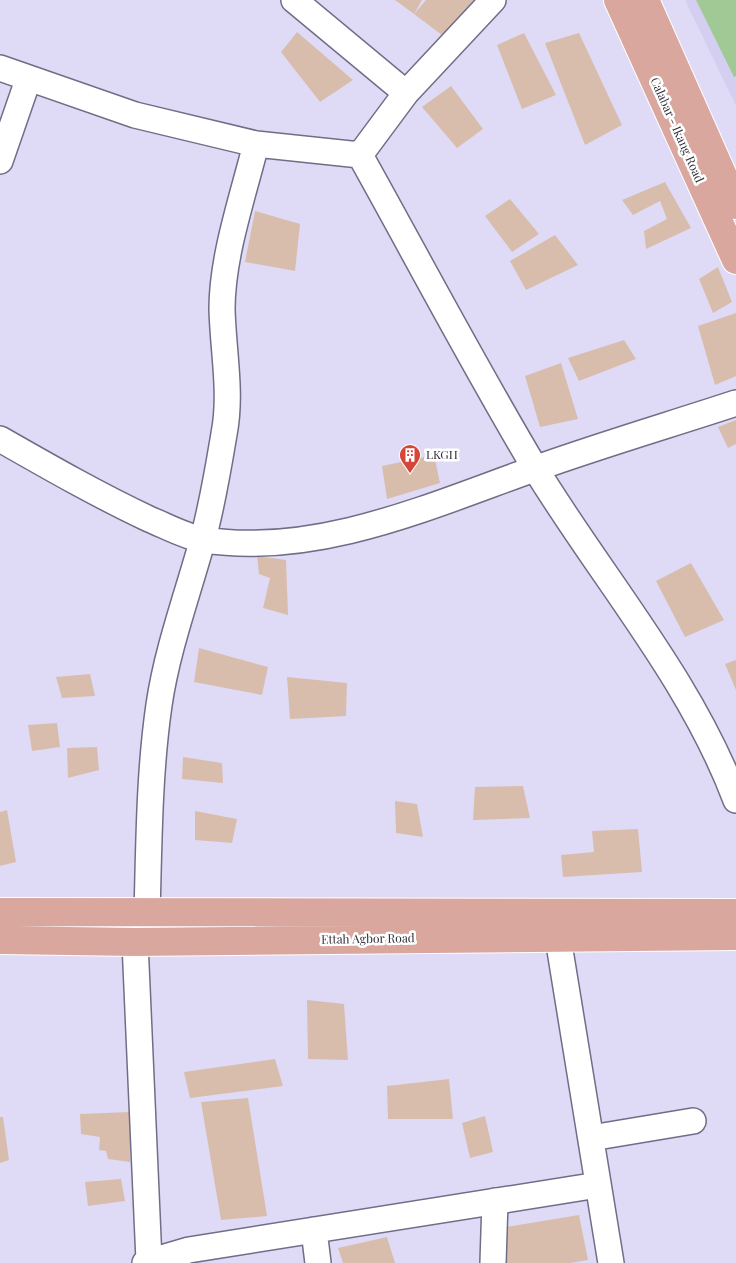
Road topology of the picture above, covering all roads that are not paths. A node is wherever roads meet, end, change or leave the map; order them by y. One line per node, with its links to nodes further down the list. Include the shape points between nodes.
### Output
1 (294, 0): 7 (street)
2 (494, 0): 7 (street)
3 (618, 0): 12 (main road, Calabar - Ikang Road)
4 (645, 0): 11 (main road, Calabar - Ikang Road)
5 (0, 68): 6 (street)
6 (28, 80): 8 (street, via 135,115); 10 (street)
7 (406, 93): 9 (street)
8 (256, 144): 9 (street); 16 (street, via 224,284 222,308 228,407)
9 (360, 155): 15 (street)
10 (0, 161)
11 (736, 205)
12 (736, 260)
13 (736, 403): 15 (street)
14 (0, 439): 16 (street, via 121,507)
15 (536, 468): 16 (street, via 426,509 343,531 271,543); 17 (street, via 668,666 712,745)
16 (203, 540): 19 (street, via 171,648 159,704 150,796)
17 (736, 800)
18 (0, 912): 19 (main road)
19 (147, 913): 20 (main road)
20 (736, 913)
21 (736, 936): 22 (main road, Ettah Agbor Road)
22 (558, 938): 24 (main road, Ettah Agbor Road); 26 (street)
23 (0, 940): 24 (main road, Ettah Agbor Road)
24 (135, 942): 30 (street)
25 (693, 1121): 26 (street)
26 (590, 1138): 27 (street)
27 (598, 1185): 28 (street); 33 (street)
28 (495, 1201): 29 (street); 32 (street)
29 (314, 1230): 30 (street, via 189,1250); 31 (street)
30 (147, 1262)
31 (318, 1263)
32 (493, 1263)
33 (611, 1263)

